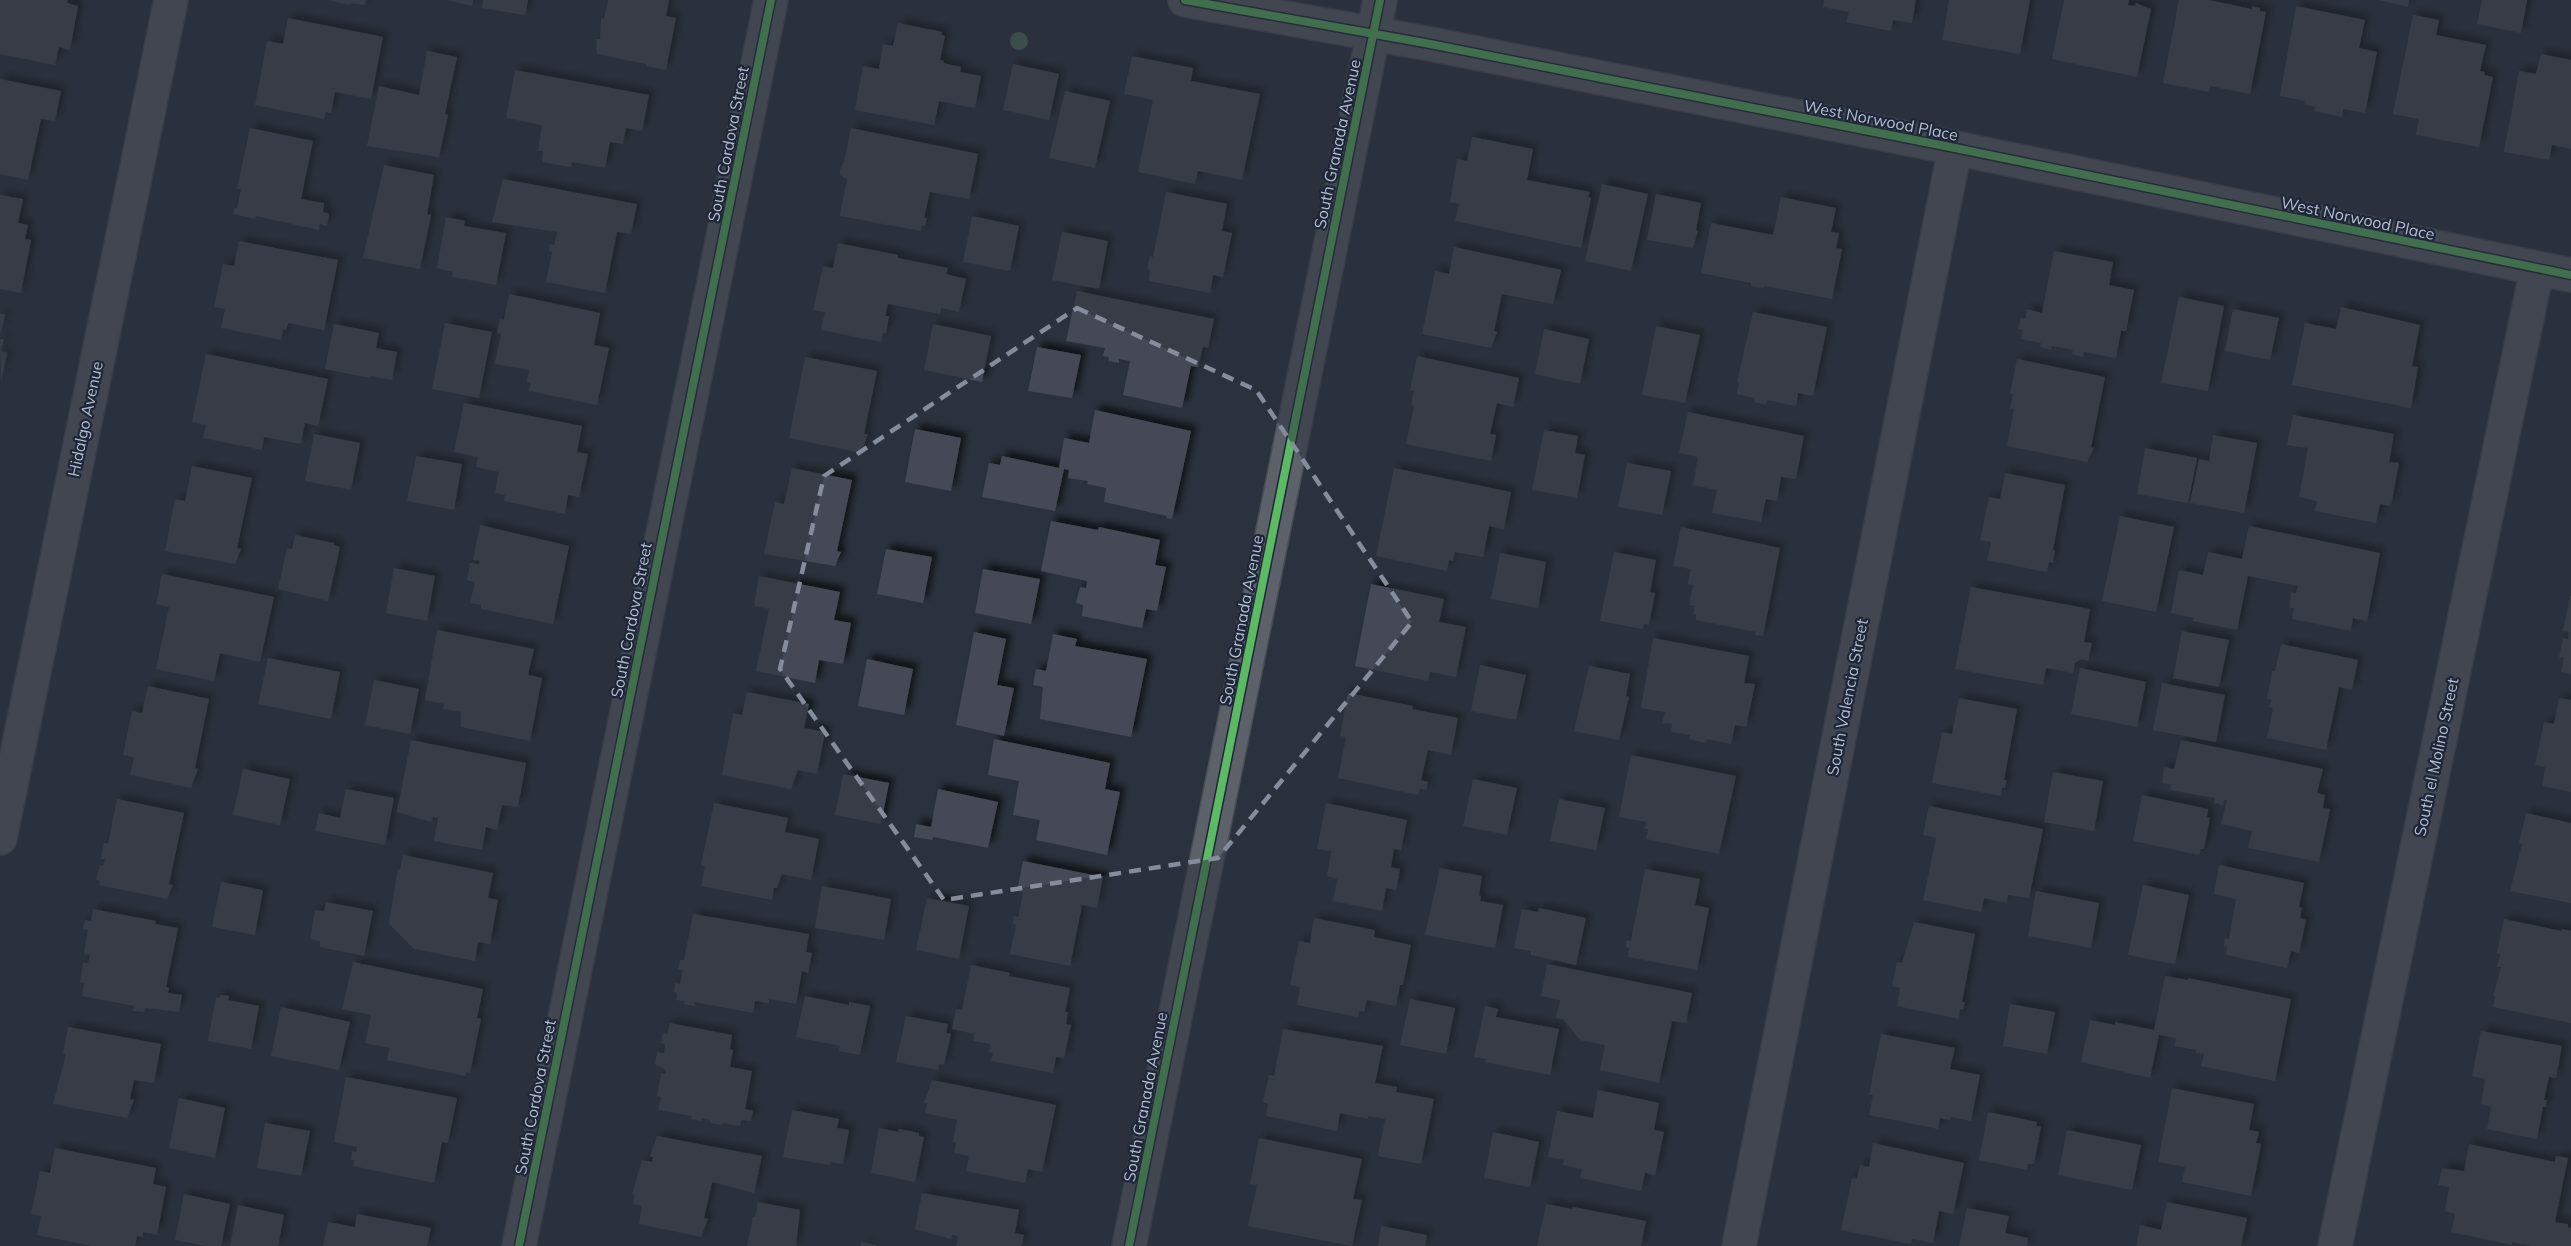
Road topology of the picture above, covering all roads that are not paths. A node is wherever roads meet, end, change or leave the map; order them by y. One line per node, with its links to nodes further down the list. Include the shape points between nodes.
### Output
1 (171, 0): 9 (street, Hidalgo Avenue)
2 (771, 0): 10 (street, South Cordova Street)
3 (1185, 0): 5 (street, West Norwood Place)
4 (1380, 0): 5 (street, South Granada Avenue)
5 (1374, 35): 6 (street, West Norwood Place); 11 (street, South Granada Avenue)
6 (1955, 148): 7 (street, West Norwood Place); 12 (street, South Valencia Street)
7 (2537, 269): 8 (street, West Norwood Place); 13 (street, South el Molino Street)
8 (2571, 275)
9 (0, 838)
10 (519, 1246)
11 (1129, 1246)
12 (1739, 1246)
13 (2335, 1246)

